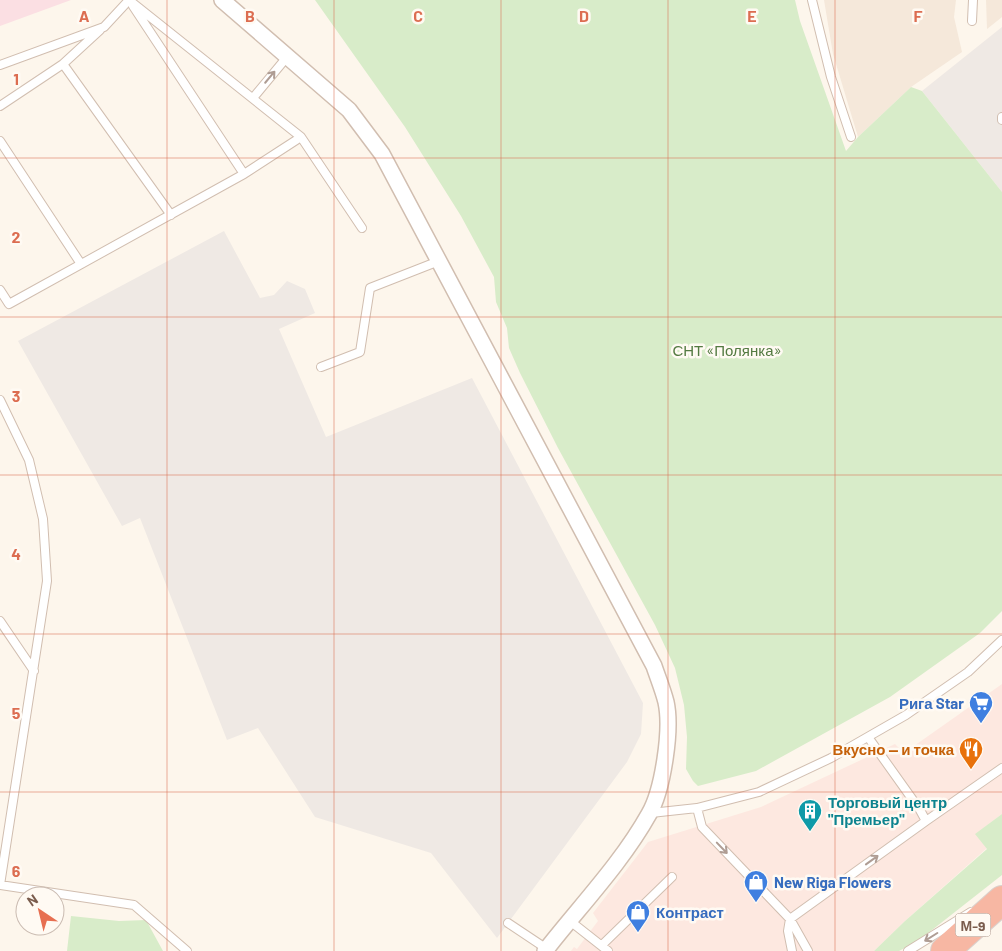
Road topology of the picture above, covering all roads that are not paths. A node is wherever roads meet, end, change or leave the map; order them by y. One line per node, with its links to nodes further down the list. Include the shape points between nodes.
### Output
1 (129, 0): 6 (lane); 10 (lane); 15 (lane)
2 (222, 0): 7 (street)
3 (812, 0): 13 (lane, via 830,77)
4 (973, 0): 5 (lane)
5 (972, 21)
6 (104, 27): 8 (lane); 9 (lane)
7 (287, 57): 10 (lane, one-way to 7); 18 (street, via 349,110 382,154)
8 (63, 64): 11 (lane); 16 (lane)
9 (0, 65)
10 (253, 98): 12 (lane)
11 (0, 106)
12 (301, 137): 15 (lane); 17 (lane)
13 (851, 137)
14 (0, 141): 19 (lane)
15 (244, 174): 16 (lane)
16 (171, 215): 19 (lane)
17 (362, 228)
18 (438, 260): 21 (lane, via 370,288 360,352); 29 (street, via 654,666 666,703 668,735 665,761)
19 (81, 264): 20 (lane, via 9,304)
20 (0, 290)
21 (321, 367)
22 (0, 400): 25 (lane, via 29,460 43,519 47,582)
23 (0, 621): 25 (lane)
24 (1002, 640): 26 (lane, via 968,672)
25 (34, 671): 32 (lane)
26 (868, 738): 28 (lane, via 759,792); 30 (lane)
27 (1002, 768): 30 (lane)
28 (697, 808): 29 (lane); 35 (lane, one-way to 35, via 702,827)
29 (651, 813): 36 (street)
30 (926, 821): 35 (lane, one-way to 30)
31 (672, 877): 38 (lane)
32 (0, 885): 40 (lane, via 134,905)
33 (1002, 892): 34 (lane)
34 (989, 903): 44 (lane, one-way to 44); 45 (highway, М-9)
35 (790, 919): 42 (lane, via 788,930); 43 (lane)
36 (570, 921): 38 (lane); 39 (street)
37 (508, 923): 39 (lane)
38 (602, 945): 41 (lane)
39 (546, 950)
40 (187, 951)
41 (608, 951)
42 (792, 951)
43 (808, 951)
44 (908, 951)
45 (945, 951)

